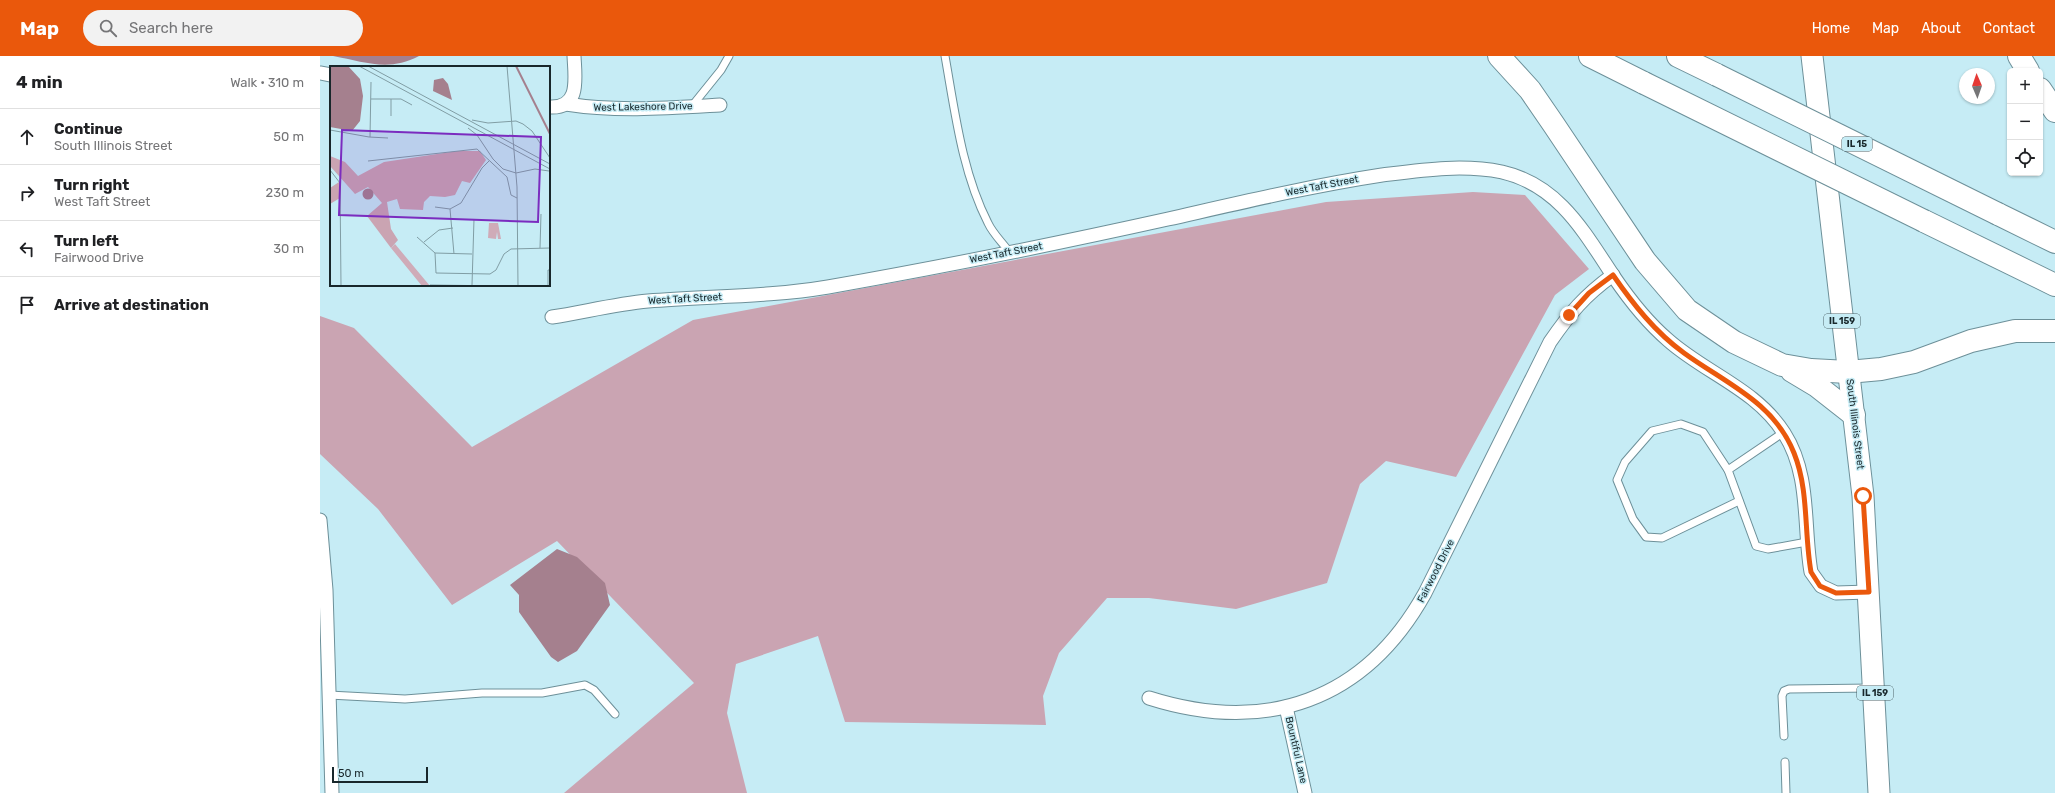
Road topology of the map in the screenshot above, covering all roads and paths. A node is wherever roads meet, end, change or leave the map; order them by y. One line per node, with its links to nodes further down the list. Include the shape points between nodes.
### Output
1 (574, 56): 13 (street, via 574,90 572,98)
2 (729, 56): 16 (lane)
3 (945, 56): 19 (lane, via 959,134 976,198 989,225)
4 (1499, 56): 24 (highway, via 1530,90 1645,261 1687,310 1734,342)
5 (1590, 56): 21 (highway, bridge)
6 (1678, 56): 18 (highway, IL 15, bridge)
7 (1812, 56): 25 (main road, South Illinois Street / IL 159)
8 (2019, 56): 9 (highway)
9 (2026, 68)
10 (320, 73): 11 (street)
11 (330, 75)
12 (2043, 93): 17 (highway)
13 (566, 104): 15 (street, West Lakeshore Drive); 16 (street, West Lakeshore Drive, via 588,108)
14 (720, 105): 16 (street, West Lakeshore Drive)
15 (550, 106)
16 (692, 106)
17 (2055, 111)
18 (2055, 242)
19 (1010, 253): 20 (street, West Taft Street, via 1328,183 1442,168 1466,168 1504,173 1523,179 1557,201 1576,220); 22 (street, West Taft Street, via 824,288 757,295 646,301)
20 (1613, 275): 27 (street, West Taft Street, via 1630,299 1665,338 1755,400); 36 (street, Fairwood Drive, via 1589,293 1550,342 1425,592 1401,630 1360,671 1336,687)
21 (2055, 286)
22 (552, 317)
23 (2055, 332): 25 (highway, via 2015,331 1971,341 1914,362)
24 (1782, 365): 25 (highway); 26 (highway, via 1817,386)
25 (1848, 372): 26 (main road, South Illinois Street / IL 159)
26 (1854, 415): 32 (main road, South Illinois Street / IL 159, via 1863,496)
27 (1784, 432): 28 (lane); 31 (street, West Taft Street, via 1800,469)
28 (1728, 470): 29 (lane); 29 (lane, via 1703,432 1681,424 1652,431 1625,462 1616,480 1633,520 1646,537 1662,538)
29 (1739, 501): 31 (lane, via 1756,546 1768,549)
30 (320, 520): 34 (street, via 326,590)
31 (1807, 542): 32 (street, West Taft Street, via 1811,572 1820,586 1836,593)
32 (1869, 592): 33 (main road, South Illinois Street / IL 159)
33 (1874, 688): 38 (lane, via 1784,691); 43 (main road, South Illinois Street / IL 159)
34 (329, 695): 37 (lane, via 405,699 482,693 542,693 585,685 594,690); 40 (street)
35 (1149, 698): 36 (street, Fairwood Drive, via 1200,711 1234,713)
36 (1286, 707): 41 (street, Bountiful Lane)
37 (615, 714)
38 (1784, 736)
39 (1785, 762): 42 (lane)
40 (332, 793)
41 (1305, 793)
42 (1786, 793)
43 (1879, 793)

